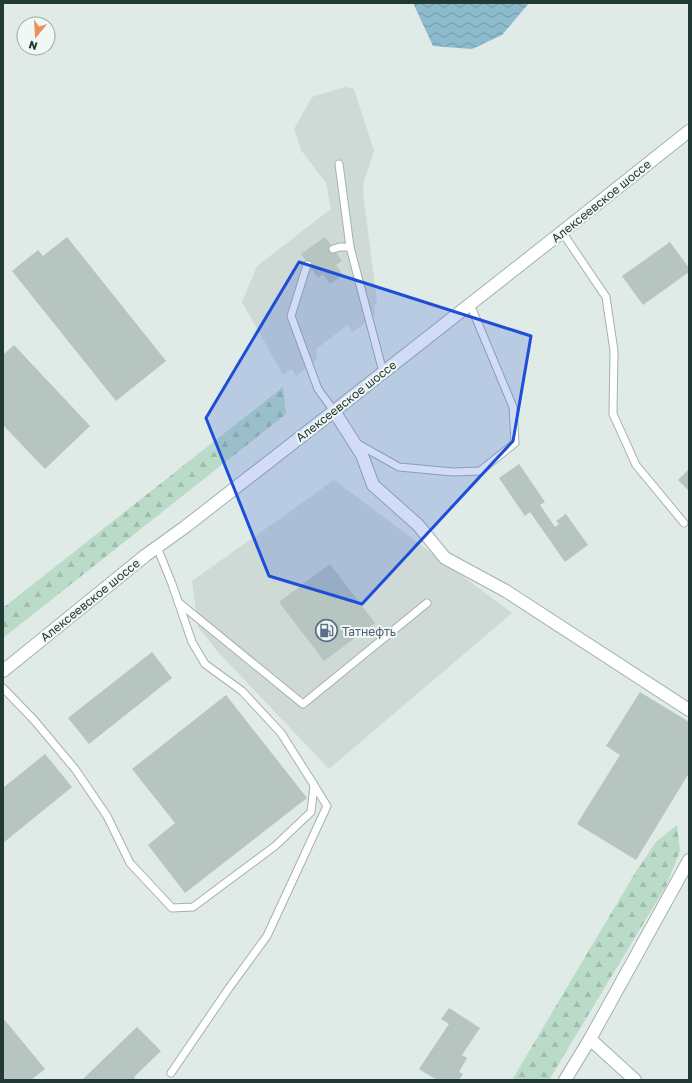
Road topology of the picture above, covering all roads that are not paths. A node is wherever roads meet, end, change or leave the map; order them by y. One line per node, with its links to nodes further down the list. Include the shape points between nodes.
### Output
1 (689, 131): 3 (street, Алексеевское шоссе)
2 (339, 164): 4 (lane)
3 (562, 232): 7 (street, Алексеевское шоссе); 11 (lane, via 606,297 614,351 613,414 636,465)
4 (350, 247): 5 (lane); 8 (lane)
5 (333, 249)
6 (308, 265): 9 (lane, via 291,316 318,390)
7 (470, 304): 8 (street, Алексеевское шоссе); 10 (lane, via 513,407 515,443 480,471 452,472 399,467)
8 (383, 372): 9 (street, Алексеевское шоссе)
9 (334, 411): 10 (street); 12 (street, Алексеевское шоссе)
10 (354, 442): 17 (street, via 362,455 373,485 418,525 445,558 506,591)
11 (684, 523)
12 (157, 547): 13 (lane); 15 (street, Алексеевское шоссе)
13 (178, 602): 14 (lane, via 303,704); 18 (lane, via 192,642 205,664 242,690 281,733)
14 (427, 603)
15 (3, 671)
16 (3, 688): 18 (lane, via 75,769 107,816 130,863 172,908 193,907 275,846 311,812)
17 (689, 710)
18 (314, 785): 21 (lane, via 327,806 267,936)
19 (689, 860): 20 (street)
20 (590, 1039): 22 (street); 23 (street)
21 (170, 1073)
22 (565, 1080)
23 (635, 1080)

